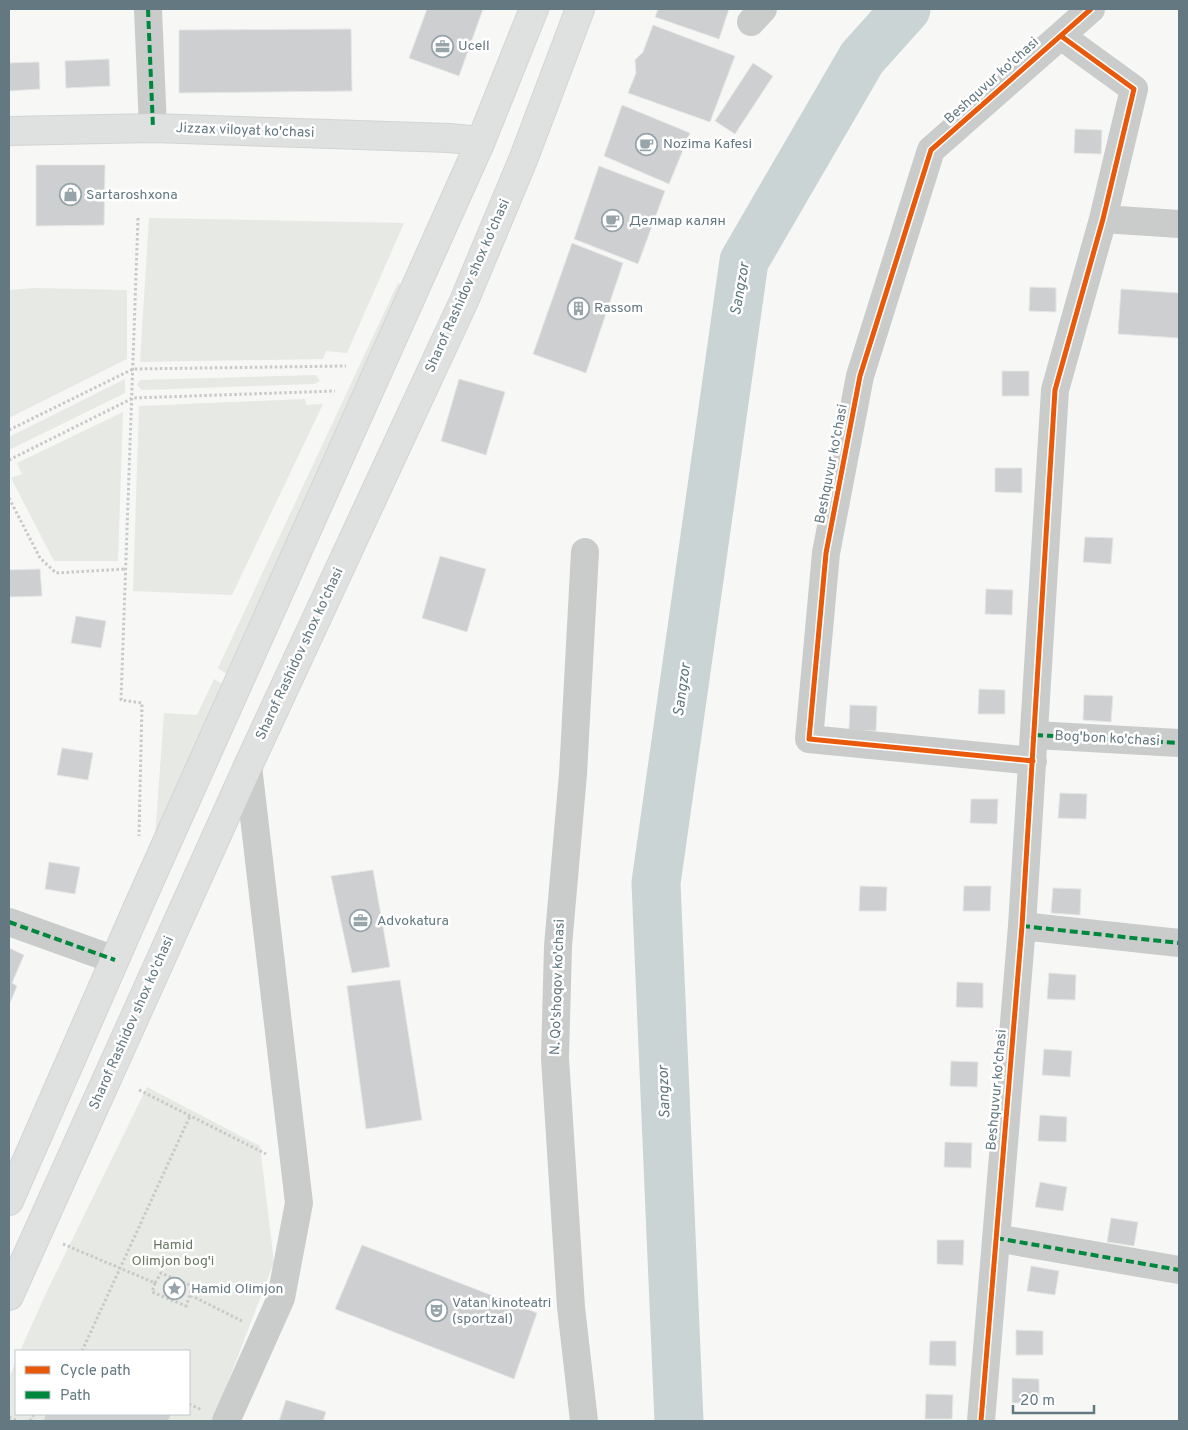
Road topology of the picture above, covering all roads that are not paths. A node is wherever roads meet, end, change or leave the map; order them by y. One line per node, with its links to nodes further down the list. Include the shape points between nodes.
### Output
1 (148, 9): 6 (street)
2 (534, 9): 8 (main road)
3 (580, 9): 14 (main road, Sharof Rashidov shox ko'chasi, via 523,160 464,300)
4 (1091, 9): 5 (street, Beshquvur ko'chasi)
5 (1061, 36): 9 (street, Beshquvur ko'chasi, via 1134,89); 13 (street, Beshquvur ko'chasi, via 931,150 860,376 826,553 809,739)
6 (153, 128): 7 (main road, Jizzax viloyat ko'chasi); 8 (main road, Jizzax viloyat ko'chasi)
7 (9, 131)
8 (481, 141): 18 (main road)
9 (1103, 219): 10 (street); 13 (street, Beshquvur ko'chasi, via 1055,390)
10 (1179, 224)
11 (585, 552): 24 (street, N. Qo'shoqov ko'chasi, via 573,774 558,946 555,1058 571,1307)
12 (1179, 743): 13 (street, Bog'bon ko'chasi)
13 (1034, 748): 16 (street, Beshquvur ko'chasi)
14 (248, 766): 22 (main road, Sharof Rashidov shox ko'chasi); 23 (street, via 298,1203 281,1298)
15 (9, 922): 18 (street)
16 (1022, 926): 17 (street); 20 (street, Beshquvur ko'chasi)
17 (1179, 943)
18 (115, 960): 19 (main road)
19 (9, 1201)
20 (996, 1238): 21 (street); 25 (street, Beshquvur ko'chasi)
21 (1179, 1270)
22 (9, 1296)
23 (226, 1421)
24 (584, 1421)
25 (981, 1421)

